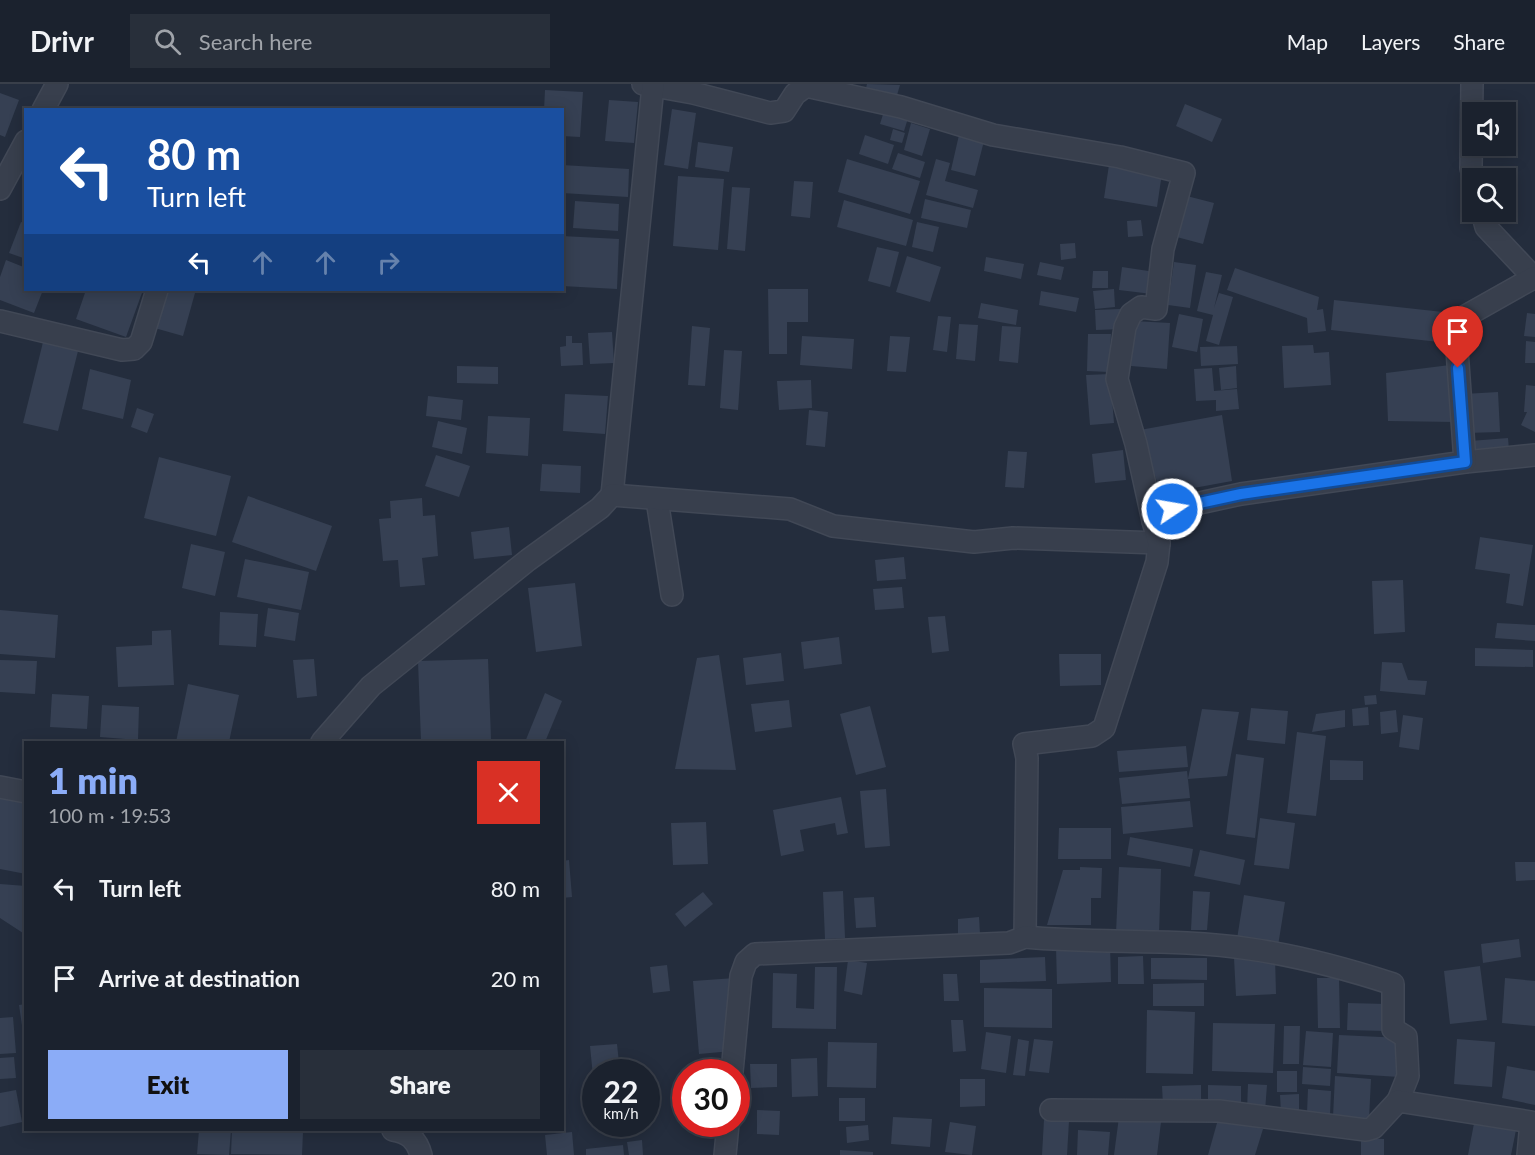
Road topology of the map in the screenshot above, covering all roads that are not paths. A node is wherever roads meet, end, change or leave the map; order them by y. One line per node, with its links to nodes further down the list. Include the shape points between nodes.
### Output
1 (57, 84): 5 (street)
2 (1472, 84): 7 (street)
3 (648, 85): 4 (street); 15 (street)
4 (693, 89): 17 (street, via 770,113 784,111 806,86 901,107 993,135 1120,157 1184,173 1163,249 1156,309 1141,307 1131,314 1125,327 1117,379)
5 (44, 108)
6 (24, 144): 8 (street)
7 (1471, 168)
8 (3, 177)
9 (1485, 222): 10 (street)
10 (1534, 278): 14 (street, via 1455,321)
11 (157, 291): 12 (street, via 141,342 134,349 122,350)
12 (0, 321)
13 (1535, 455): 14 (street)
14 (1465, 462): 17 (street, via 1241,494 1172,509)
15 (612, 495): 16 (street); 20 (street, via 371,686)
16 (657, 500): 18 (street, via 790,509 833,526 974,542 1013,537); 19 (street)
17 (1153, 521): 18 (street)
18 (1159, 543): 23 (street, via 1104,728 1092,736 1024,744)
19 (672, 596)
20 (323, 741)
21 (0, 787): 22 (street)
22 (24, 792)
23 (1025, 937): 24 (street, via 1009,943 755,954 746,962 741,976); 25 (street, via 1250,948 1338,967 1393,984 1393,1029 1406,1037 1408,1076)
24 (733, 1059)
25 (1398, 1101): 26 (street, via 1373,1128 1366,1130 1219,1111); 31 (street, via 1531,1122)
26 (1051, 1110)
27 (402, 1131): 29 (street, via 418,1144)
28 (727, 1137): 30 (street)
29 (421, 1155)
30 (725, 1155)
31 (1528, 1155)

